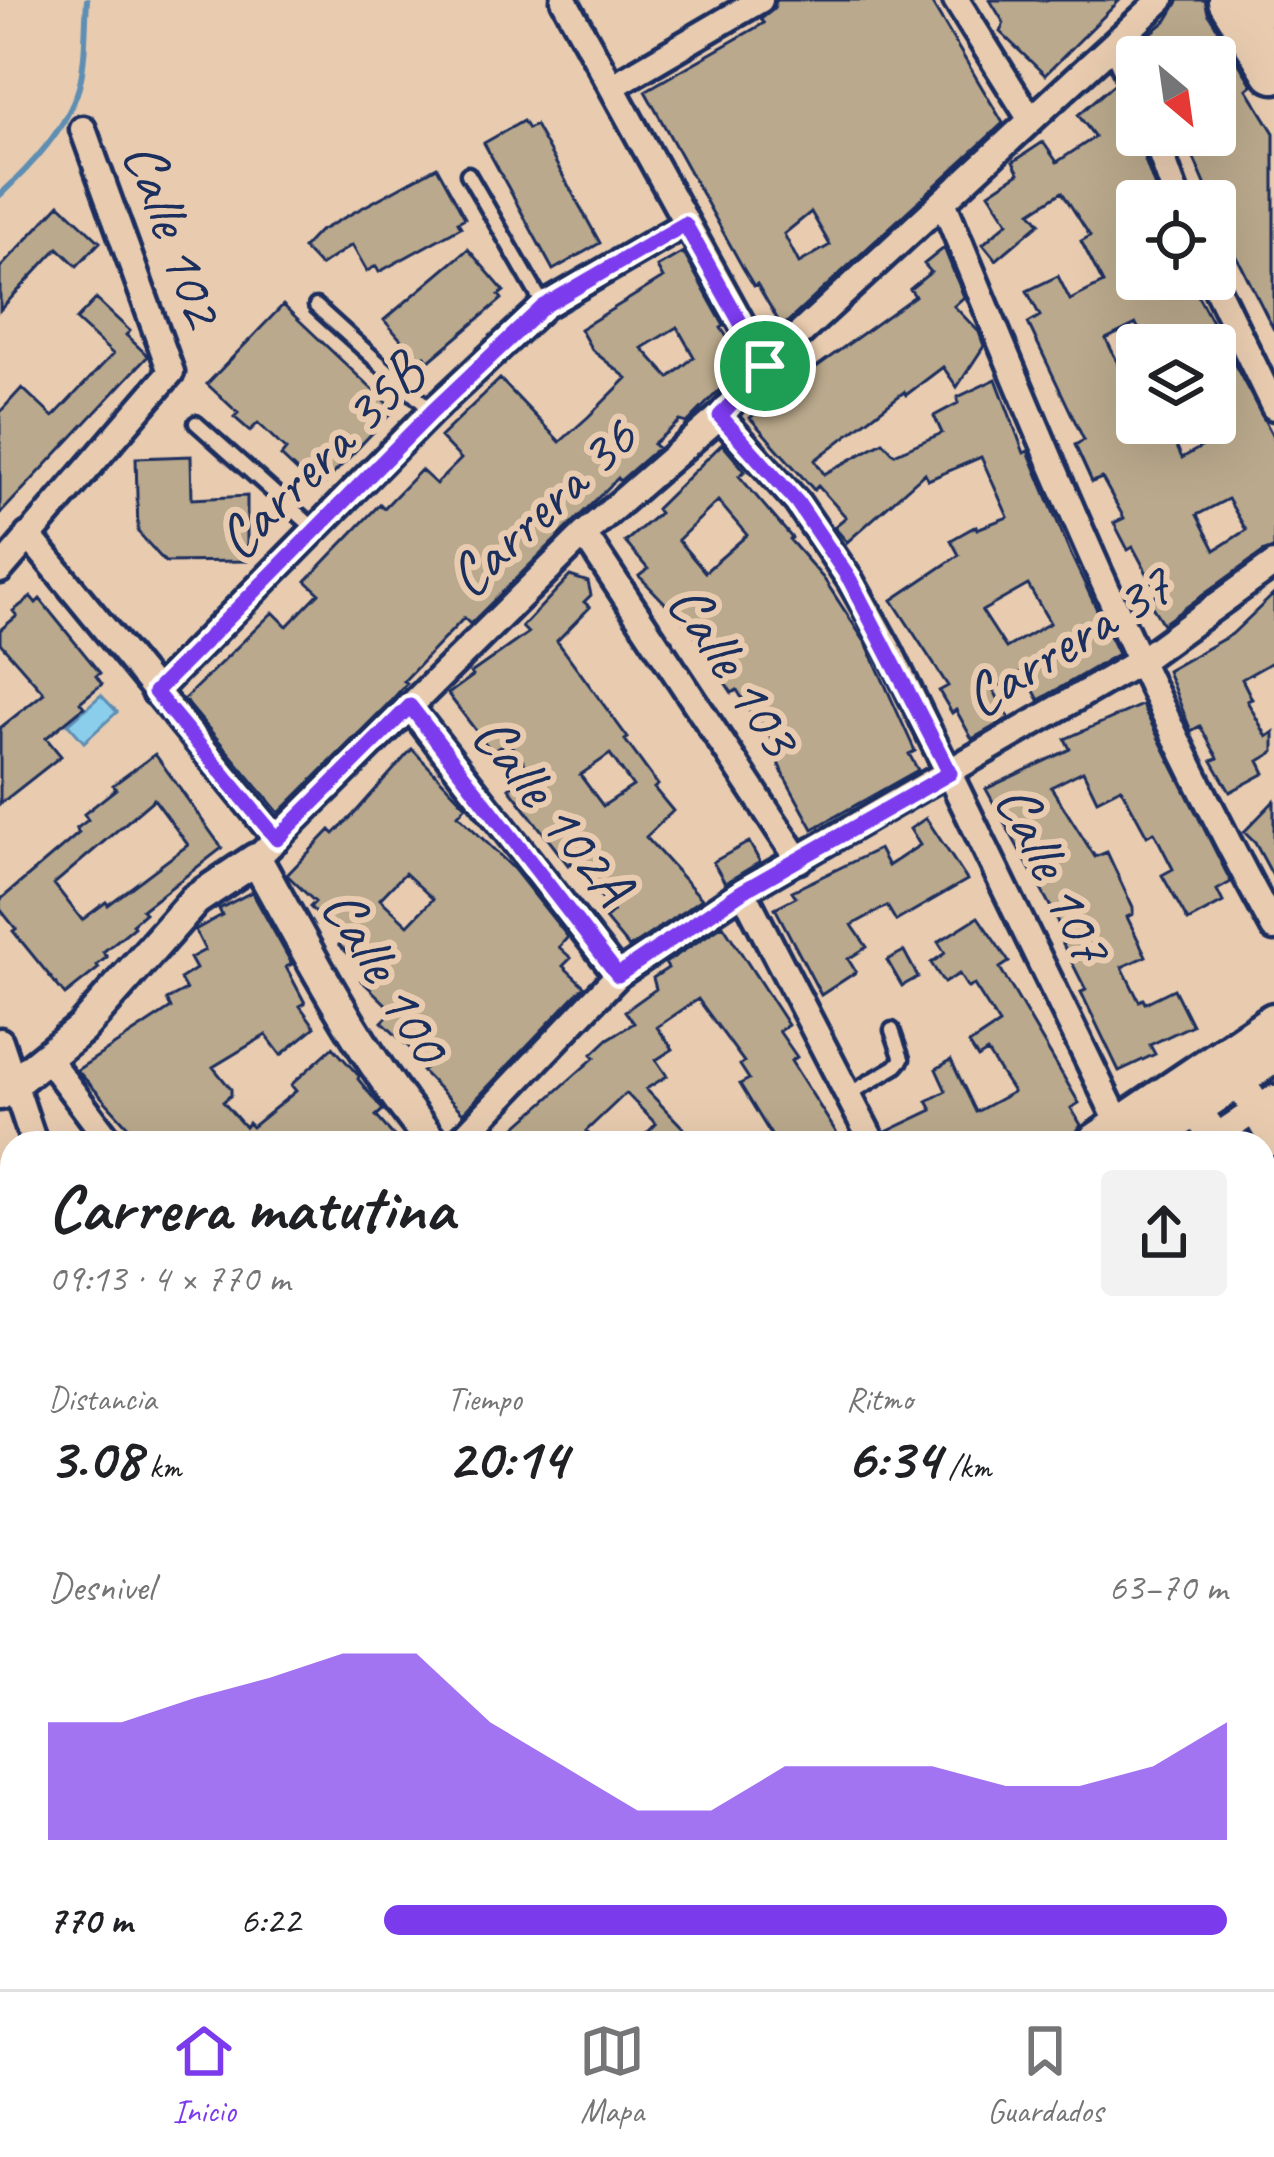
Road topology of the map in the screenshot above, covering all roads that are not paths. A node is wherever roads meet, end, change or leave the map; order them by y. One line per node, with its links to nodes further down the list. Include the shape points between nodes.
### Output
1 (563, 0): 9 (street)
2 (760, 0): 9 (street)
3 (956, 0): 10 (street)
4 (1162, 0): 6 (street, Carrera 36)
5 (1230, 0): 8 (highway)
6 (1114, 43): 7 (street); 10 (street, Carrera 36)
7 (1116, 48)
8 (1274, 71)
9 (613, 86): 14 (street)
10 (1031, 120): 13 (street, Carrera 36)
11 (83, 129): 25 (street, Calle 102, via 171,373)
12 (468, 174): 17 (lane)
13 (944, 204): 18 (street, Carrera 36); 28 (street)
14 (685, 224): 17 (street, Carrera 35B); 18 (street)
15 (1222, 300): 19 (street)
16 (316, 306): 20 (lane)
17 (544, 306): 20 (street, Carrera 35B)
18 (765, 366): 21 (street, Carrera 36)
19 (1274, 407)
20 (432, 412): 23 (street, Carrera 35B)
21 (720, 416): 24 (street, Carrera 36); 31 (street, Calle 107, via 797,502 850,580)
22 (196, 423): 23 (lane)
23 (316, 530): 29 (street, Carrera 35B)
24 (584, 534): 30 (street, Carrera 36); 33 (street, Calle 103)
25 (28, 536): 27 (street); 29 (street, Calle 100)
26 (1274, 564): 28 (street, Carrera 37)
27 (0, 570)
28 (1140, 662): 31 (street, Carrera 37); 35 (street)
29 (150, 697): 32 (street, Calle 100)
30 (410, 706): 32 (street, Carrera 36); 36 (street, Calle 102A)
31 (950, 773): 33 (street, Carrera 37); 51 (street, Calle 107)
32 (266, 849): 41 (street, Carrera 36, via 195,900); 48 (street, Calle 100, via 332,995)
33 (799, 860): 34 (street, Carrera 37)
34 (743, 891): 36 (street, Carrera 37); 44 (street)
35 (1274, 928)
36 (618, 975): 49 (street, Carrera 37)
37 (1274, 1022): 42 (main road)
38 (892, 1030): 44 (lane, via 902,1059)
39 (0, 1041): 43 (street)
40 (1274, 1054): 42 (main road)
41 (47, 1058): 43 (street, Carrera 36); 47 (street)
42 (1249, 1086): 45 (main road); 45 (street); 53 (street)
43 (8, 1089): 46 (street)
44 (848, 1094): 50 (street)
45 (1203, 1124): 52 (main road)
46 (28, 1131)
47 (102, 1131)
48 (423, 1131)
49 (469, 1131)
50 (867, 1131)
51 (1117, 1131)
52 (1165, 1131)
53 (1270, 1131)

